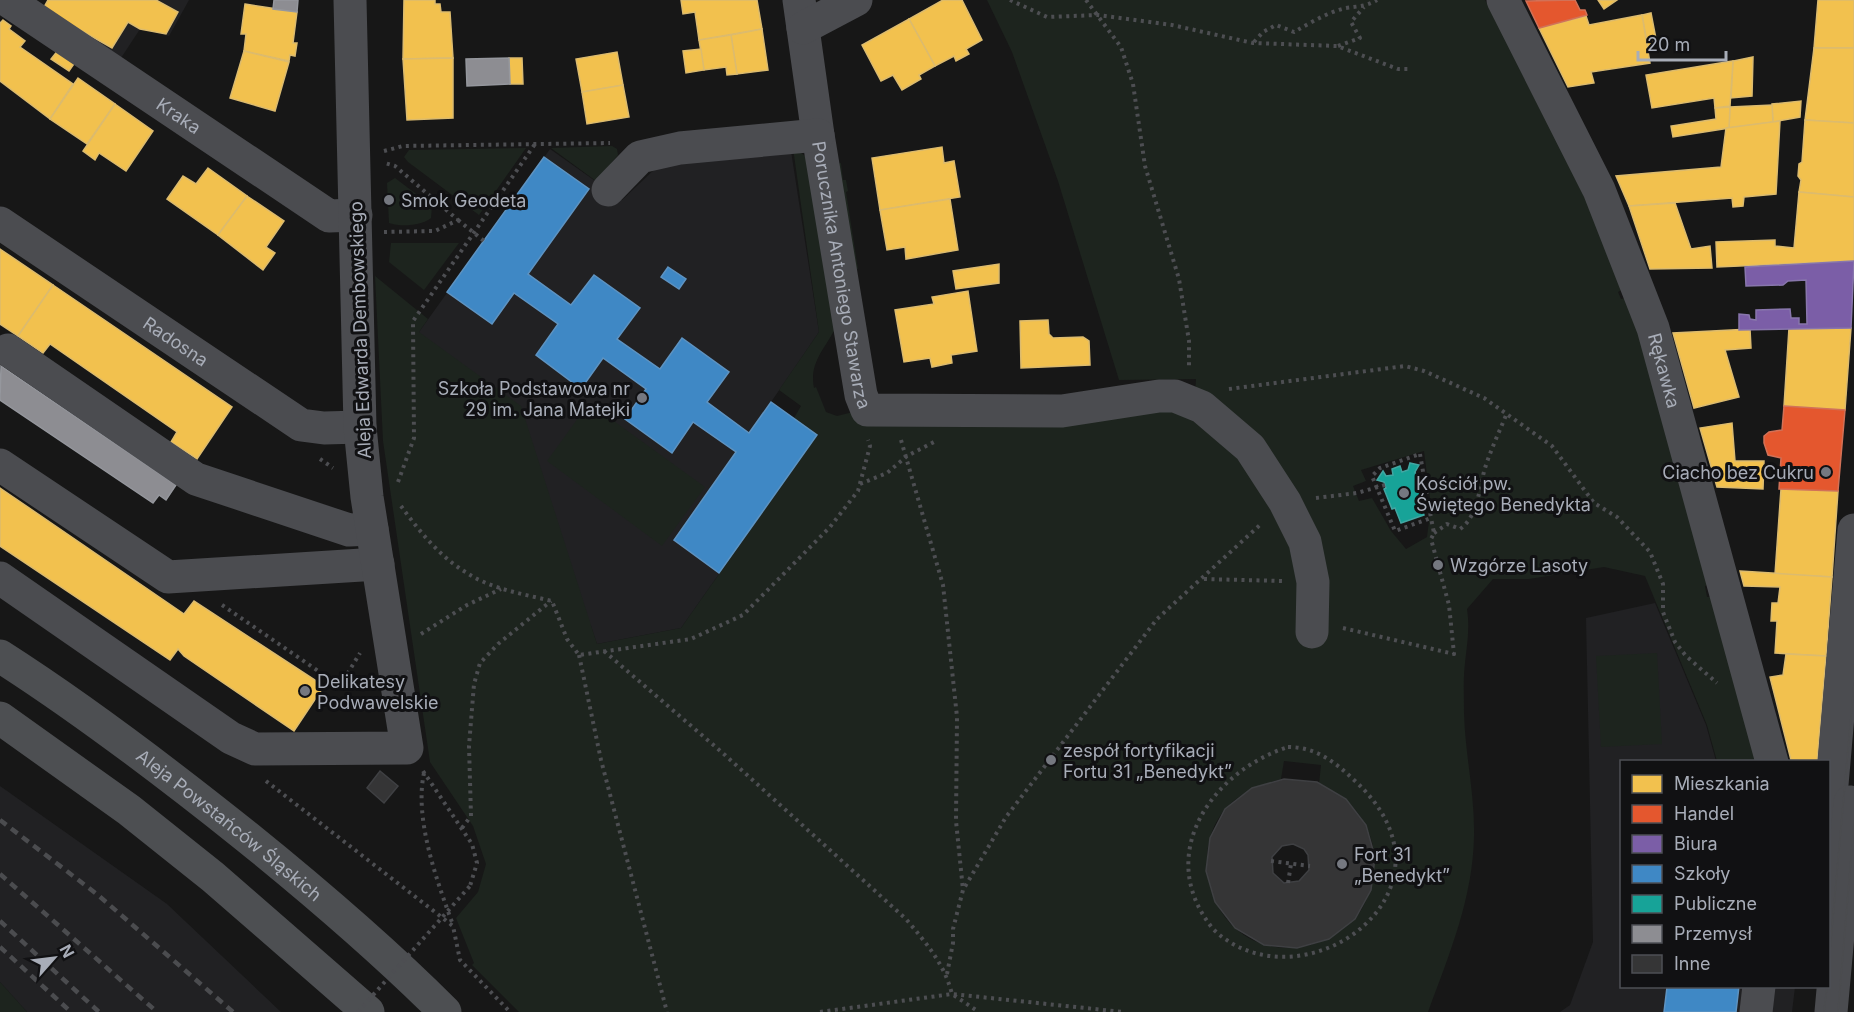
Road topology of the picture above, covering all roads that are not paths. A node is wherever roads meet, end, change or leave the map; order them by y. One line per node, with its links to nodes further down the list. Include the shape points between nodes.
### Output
1 (7, 0): 9 (street, Kraka, via 329,216)
2 (350, 0): 9 (street, Aleja Edwarda Dembowskiego)
3 (856, 0): 5 (street, Porucznika Antoniego Stawarza)
4 (1503, 0): 21 (street, Rękawka, via 1599,190 1653,328)
5 (801, 14): 6 (street, Porucznika Antoniego Stawarza)
6 (818, 135): 7 (street, via 680,148 640,158); 17 (street, Porucznika Antoniego Stawarza, via 861,395 878,411 1062,411 1175,396 1202,407 1250,448 1285,502 1305,542 1313,582)
7 (608, 190)
8 (0, 224): 11 (street, Radosna, via 301,425)
9 (367, 224): 11 (street, Aleja Edwarda Dembowskiego)
10 (8, 350): 13 (street, via 196,479 349,530)
11 (360, 427): 13 (street, Aleja Edwarda Dembowskiego)
12 (0, 465): 15 (street, via 168,577)
13 (372, 529): 15 (street, Aleja Edwarda Dembowskiego)
14 (1854, 530): 22 (street)
15 (378, 564): 16 (street, Aleja Edwarda Dembowskiego, via 407,748 255,749 231,738)
16 (0, 578)
17 (1312, 627)
18 (0, 657): 27 (main road, Aleja Powstańców Śląskich, via 128,745 237,829)
19 (0, 718): 26 (main road, via 139,818 213,877)
20 (1854, 751): 30 (street)
21 (1771, 760)
22 (1830, 808)
23 (1854, 955): 31 (street)
24 (1759, 988): 28 (street)
25 (1815, 988): 29 (street)
26 (368, 1012)
27 (445, 1012)
28 (1756, 1012)
29 (1813, 1012)
30 (1831, 1012)
31 (1850, 1012)

